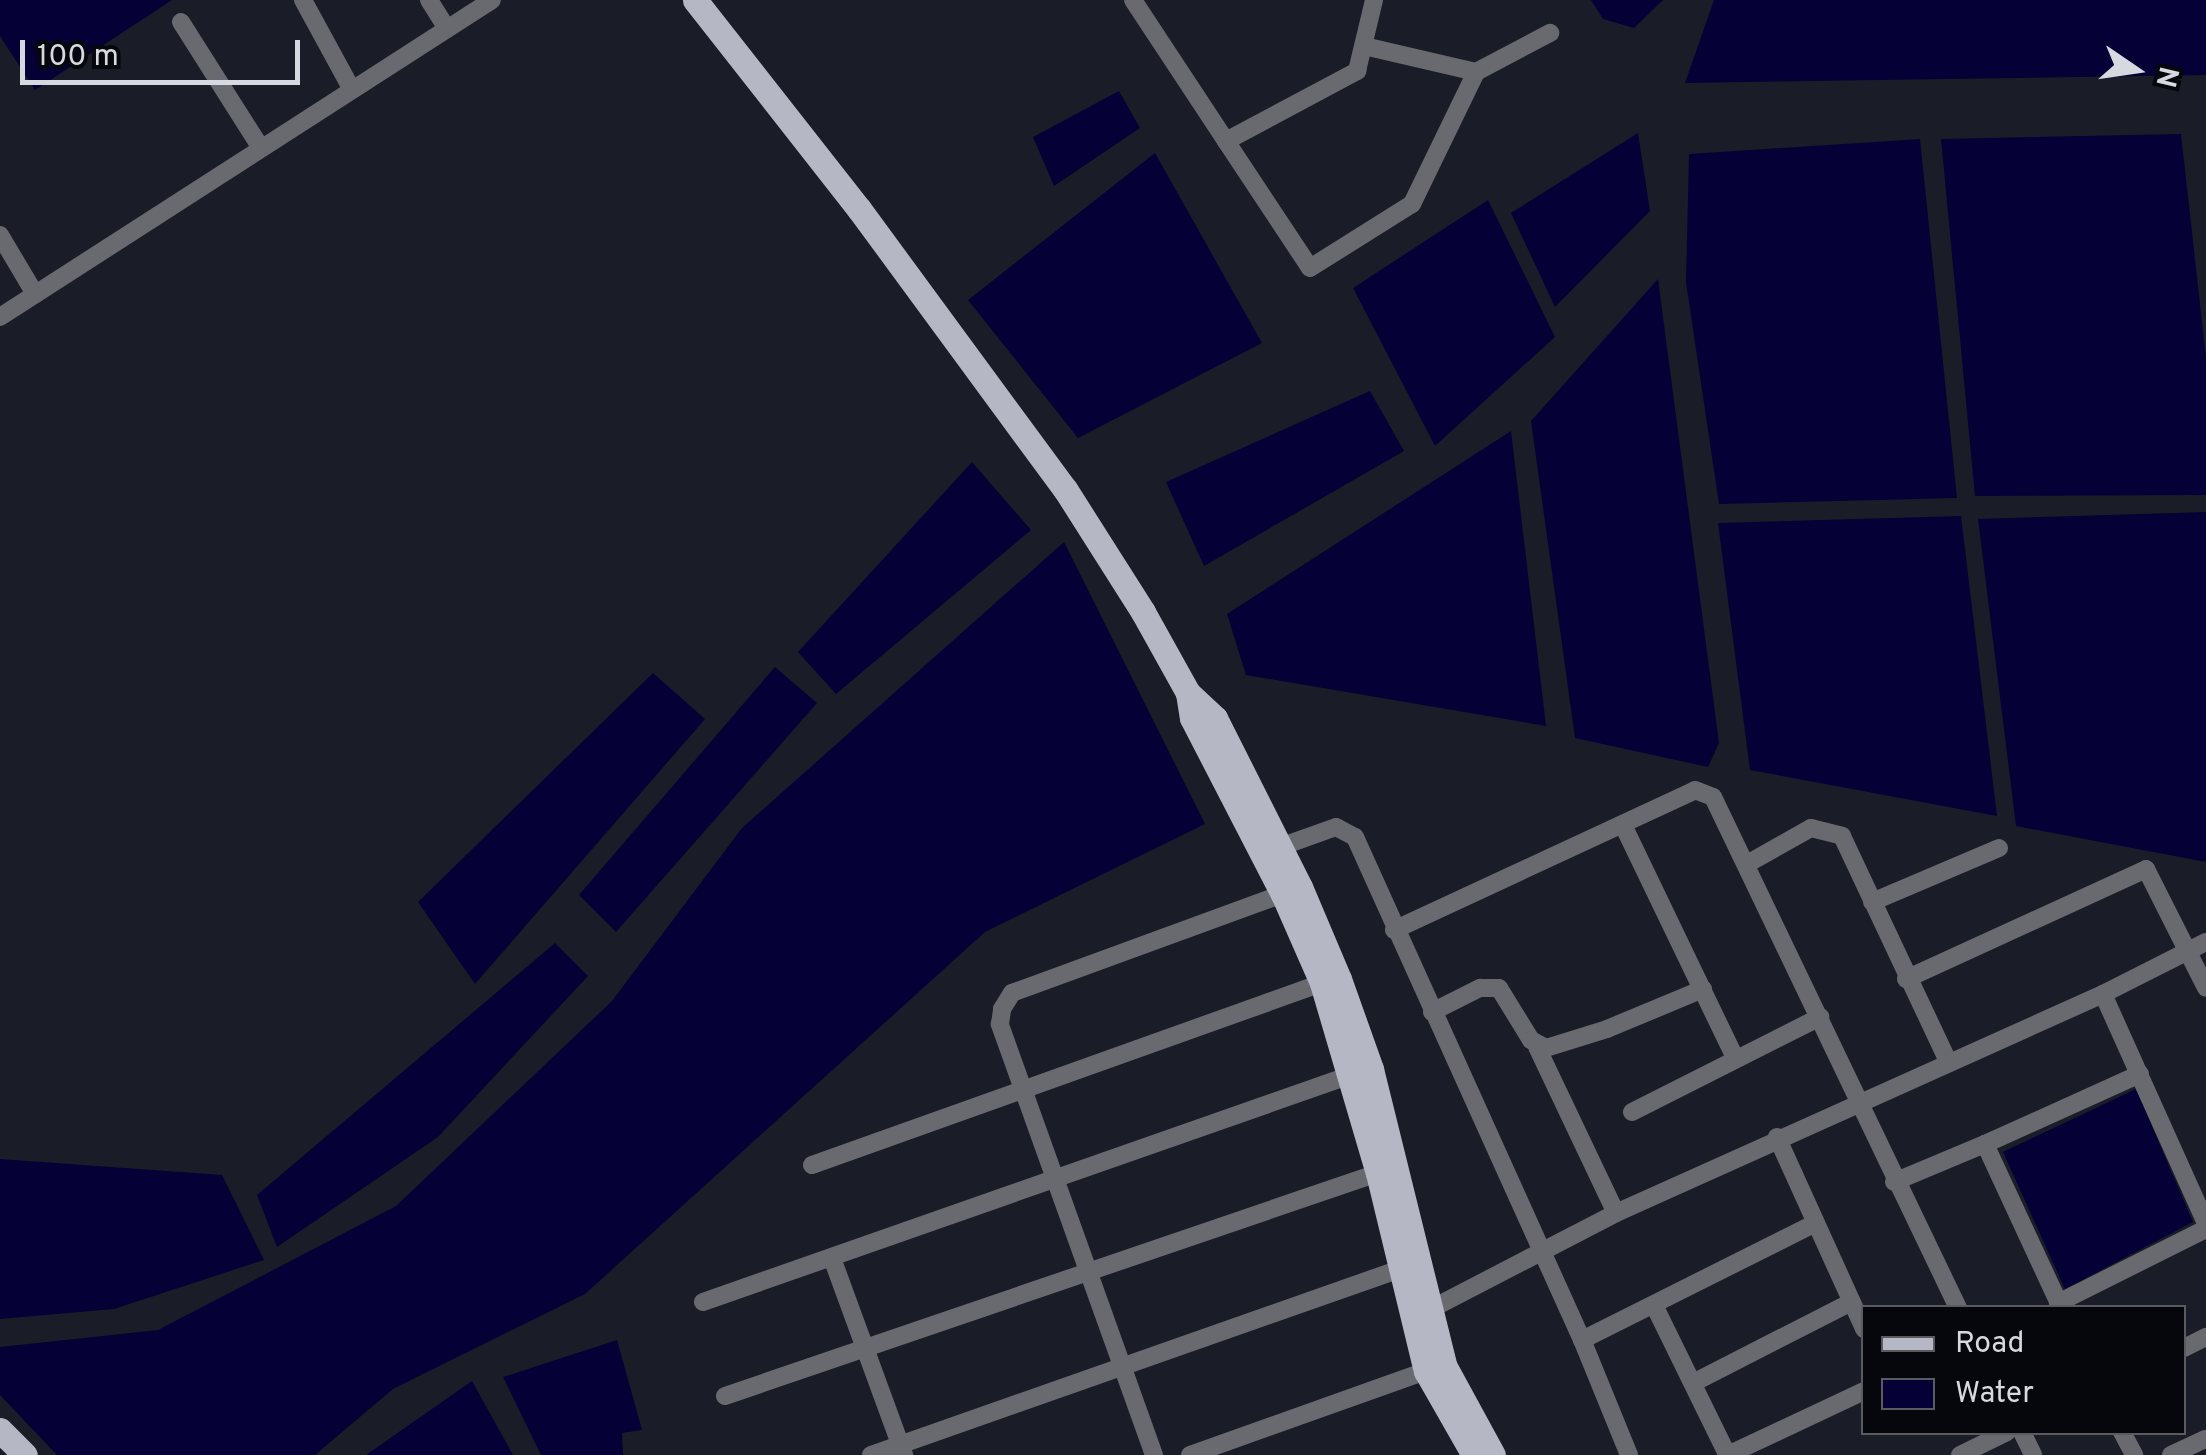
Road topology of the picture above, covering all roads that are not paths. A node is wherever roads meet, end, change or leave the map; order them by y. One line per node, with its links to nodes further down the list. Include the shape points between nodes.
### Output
1 (303, 0): 12 (street)
2 (429, 0): 8 (street)
3 (492, 0): 8 (street)
4 (695, 0): 18 (main road, via 1065,489)
5 (1133, 0): 13 (street)
6 (1374, 0): 10 (street)
7 (181, 22): 14 (street)
8 (446, 30): 12 (street)
9 (1550, 33): 11 (street)
10 (1364, 46): 11 (street); 13 (street, via 1358,71)
11 (1476, 72): 13 (street, via 1412,204 1310,268)
12 (352, 90): 14 (street)
13 (1226, 141)
14 (262, 148): 16 (street)
15 (0, 236): 16 (street)
16 (36, 294): 17 (street)
17 (0, 316)
18 (1188, 692): 20 (main road, via 1214,718); 23 (main road, via 1192,718)
19 (1624, 825): 22 (street, via 1696,790 1705,792 1718,803); 25 (street); 31 (street)
20 (1280, 846): 25 (street, via 1336,827 1351,832); 61 (main road, via 1371,1068)
21 (1999, 848): 24 (street)
22 (1747, 864): 24 (street, via 1811,828 1834,831); 34 (street)
23 (1284, 894): 29 (main road); 40 (street, via 1012,993 1000,1024)
24 (1872, 902): 28 (street)
25 (1394, 930): 33 (street)
26 (2206, 942): 27 (street)
27 (2188, 952): 28 (street, via 2146,869); 30 (street); 32 (street)
28 (1906, 979): 37 (street)
29 (1322, 983): 39 (main road); 40 (street)
30 (2206, 988)
31 (1703, 990): 35 (street, via 1607,1029); 36 (street)
32 (2102, 994): 37 (street); 38 (street)
33 (1432, 1012): 35 (street, via 1480,988 1499,988); 52 (street)
34 (1820, 1017): 36 (street); 41 (street)
35 (1537, 1046): 49 (street)
36 (1735, 1058): 42 (street)
37 (1949, 1063): 41 (street)
38 (2140, 1074): 44 (street); 51 (street)
39 (1351, 1075): 46 (main road); 47 (street)
40 (1023, 1088): 45 (street); 47 (street)
41 (1859, 1101): 43 (street); 48 (street)
42 (1632, 1112)
43 (1777, 1137): 49 (street); 50 (street)
44 (1985, 1144): 48 (street); 60 (street)
45 (812, 1164)
46 (1378, 1172): 54 (main road); 55 (street)
47 (1056, 1182): 53 (street); 55 (street)
48 (1894, 1182): 59 (street)
49 (1616, 1214): 52 (street)
50 (1814, 1224): 57 (street); 58 (street)
51 (2206, 1226): 60 (street)
52 (1544, 1254): 61 (street); 63 (street)
53 (832, 1258): 56 (street); 64 (street)
54 (1400, 1269): 65 (street); 66 (main road)
55 (1089, 1273): 64 (street); 65 (street)
56 (703, 1302)
57 (1851, 1302): 62 (street); 67 (street)
58 (1654, 1305): 63 (street); 67 (street)
59 (1956, 1305)
60 (2060, 1305)
61 (1429, 1310): 80 (main road, via 1450,1379)
62 (1861, 1322)
63 (1582, 1340): 81 (street)
64 (867, 1349): 69 (street); 73 (street)
65 (1122, 1367): 73 (street); 77 (street)
66 (1426, 1371): 78 (street); 79 (main road)
67 (1693, 1383): 74 (street)
68 (1861, 1392): 74 (street)
69 (724, 1396)
70 (0, 1430): 75 (main road)
71 (2001, 1435): 82 (street)
72 (2206, 1440): 83 (street)
73 (902, 1450): 76 (street)
74 (1727, 1454)
75 (25, 1455)
76 (871, 1455)
77 (1154, 1455)
78 (1190, 1455)
79 (1474, 1455)
80 (1492, 1455)
81 (1629, 1455)
82 (1960, 1455)
83 (2170, 1455)

